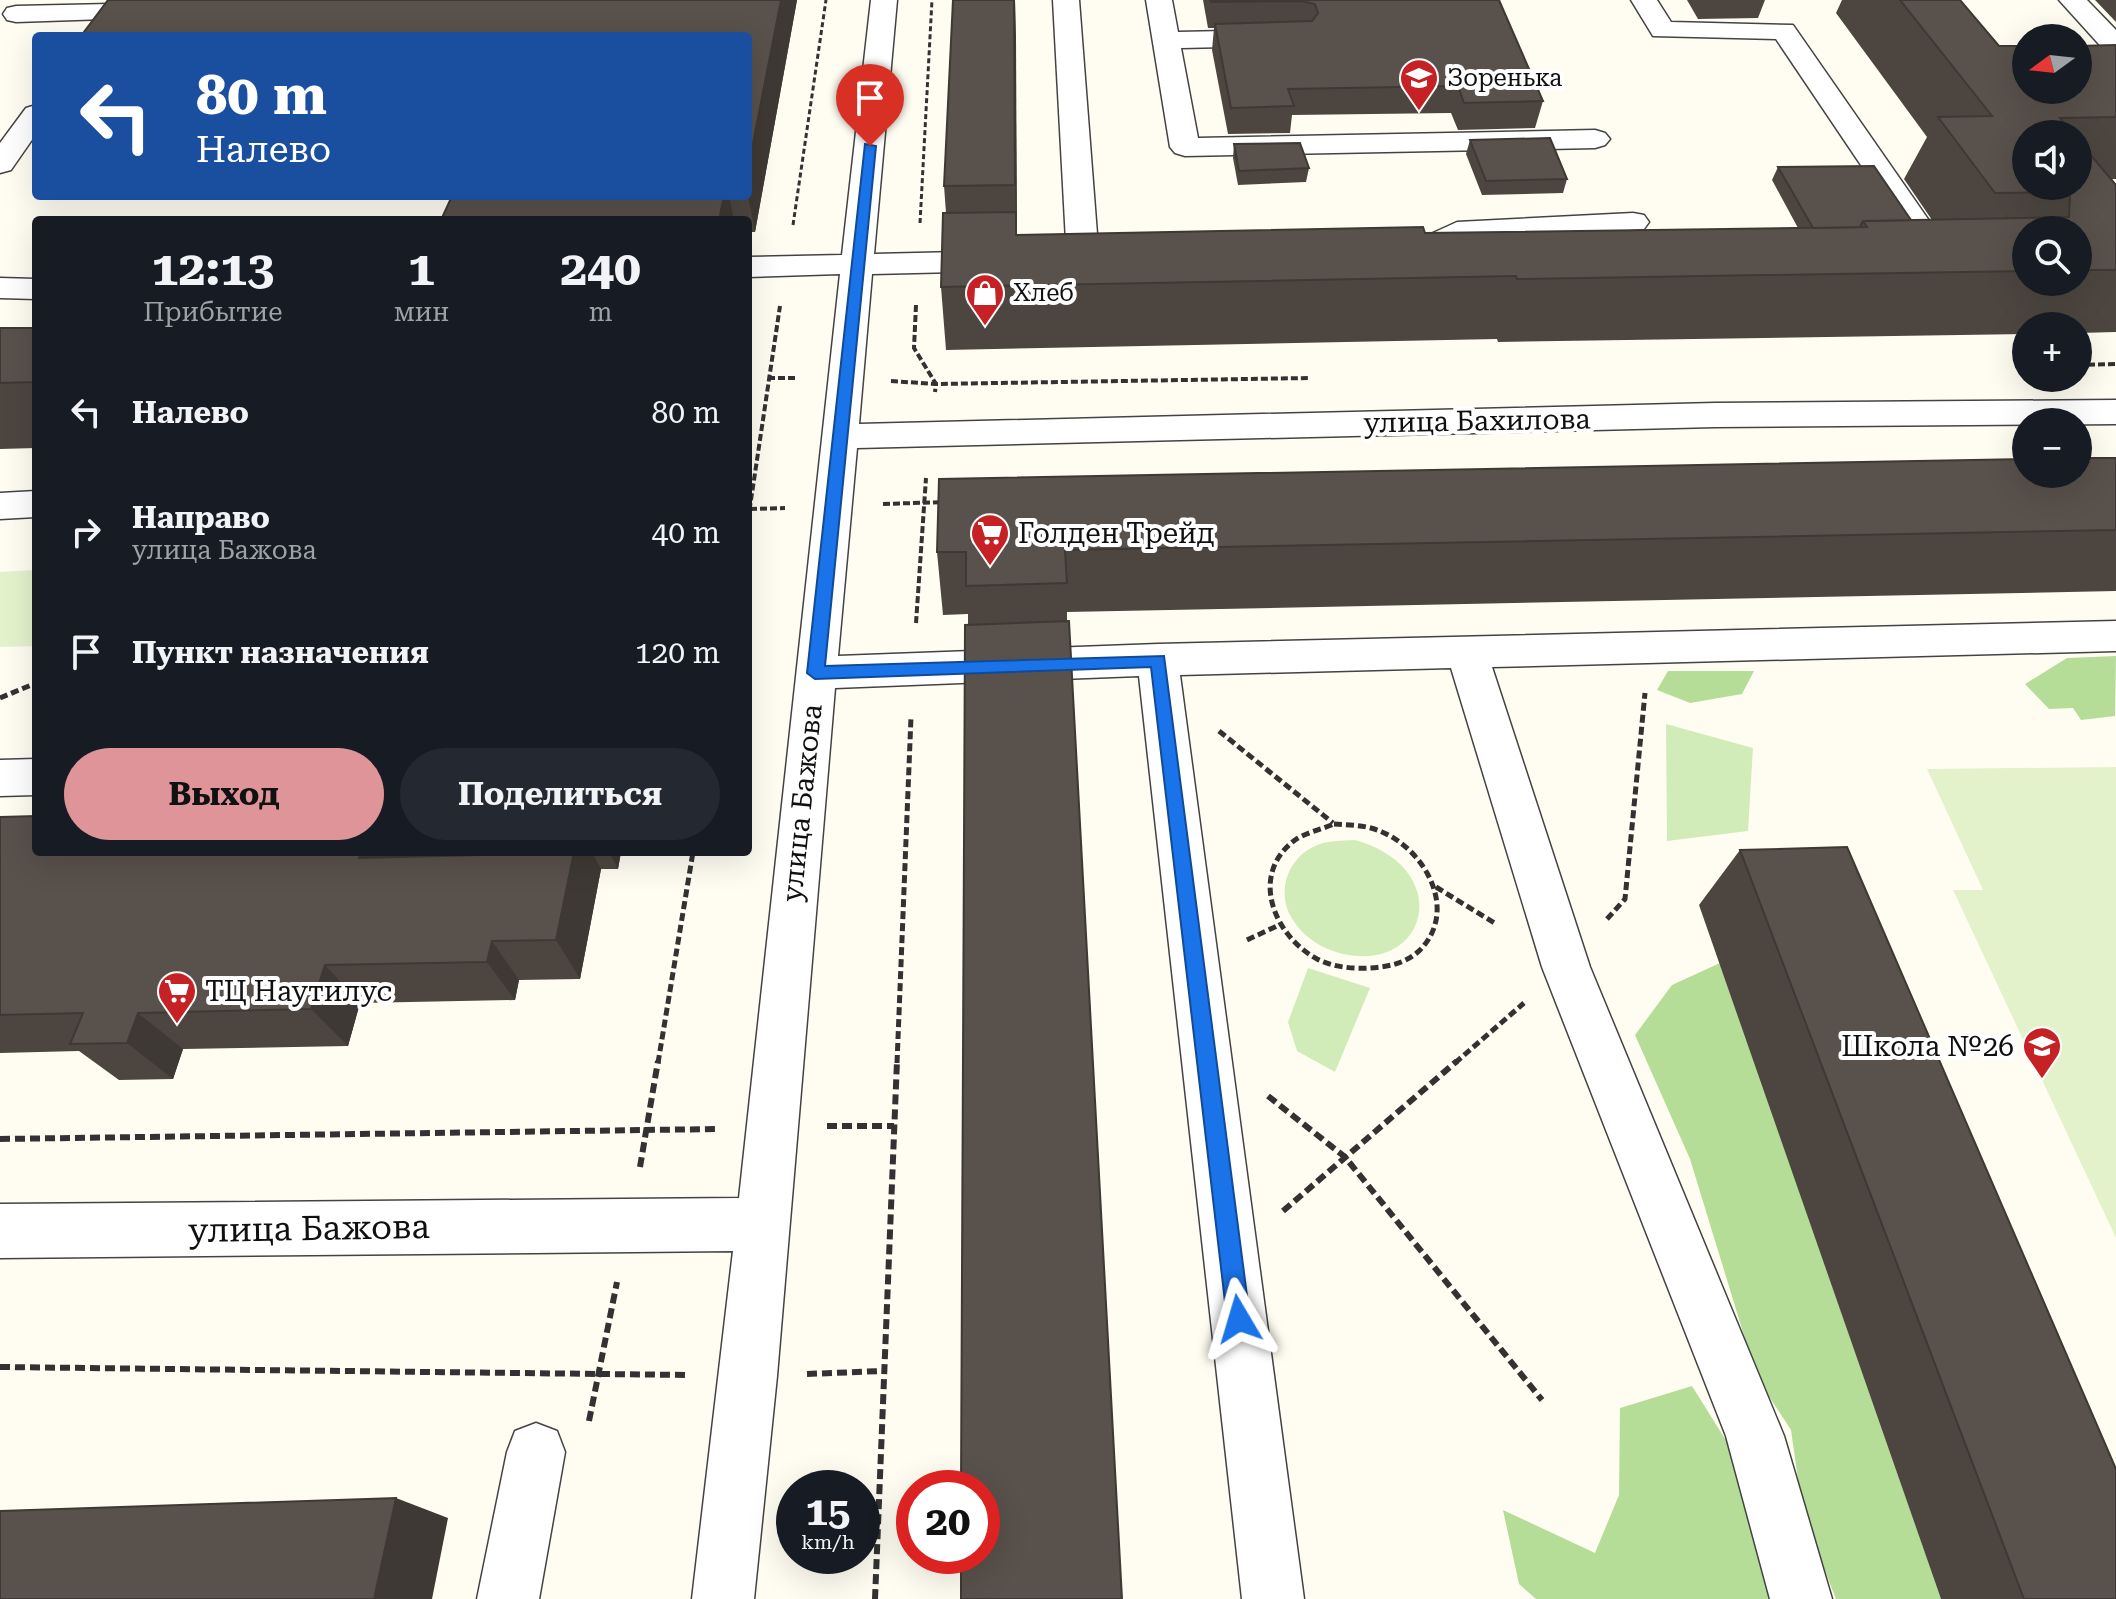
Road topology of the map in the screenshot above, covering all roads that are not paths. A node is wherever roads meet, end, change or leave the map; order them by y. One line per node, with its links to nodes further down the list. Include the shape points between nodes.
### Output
1 (884, 0): 17 (street, улица Бажова)
2 (1066, 0): 17 (street, via 1068,260)
3 (1159, 0): 11 (street)
4 (1644, 0): 19 (street, via 1662,30 1784,31 1932,270)
5 (2072, 0): 12 (street)
6 (113, 6): 7 (street); 8 (street); 9 (street)
7 (187, 11)
8 (14, 15)
9 (95, 32)
10 (1298, 38): 11 (street)
11 (1166, 40): 14 (street, via 1185,147)
12 (2116, 46)
13 (32, 122): 15 (street)
14 (1595, 139)
15 (14, 158)
16 (1633, 222): 20 (street, via 1457,231 1395,256)
17 (858, 264): 18 (street); 24 (street, улица Бажова)
18 (752, 267)
19 (1982, 269)
20 (1449, 272)
21 (0, 288): 22 (street)
22 (32, 289)
23 (2116, 412): 24 (street, улица Бахилова, via 1715,415)
24 (838, 436): 30 (street, улица Бажова)
25 (32, 504): 26 (street)
26 (0, 506)
27 (2116, 636): 28 (street)
28 (1467, 653): 29 (street); 39 (street, via 1566,967 1755,1436)
29 (1160, 672): 30 (street); 38 (street)
30 (815, 673): 33 (street, улица Бажова)
31 (32, 777): 32 (street)
32 (0, 778)
33 (763, 1224): 34 (street, улица Бажова); 37 (street, улица Бажова)
34 (0, 1231)
35 (536, 1452): 36 (street)
36 (508, 1599)
37 (723, 1599)
38 (1273, 1599)
39 (1801, 1599)

